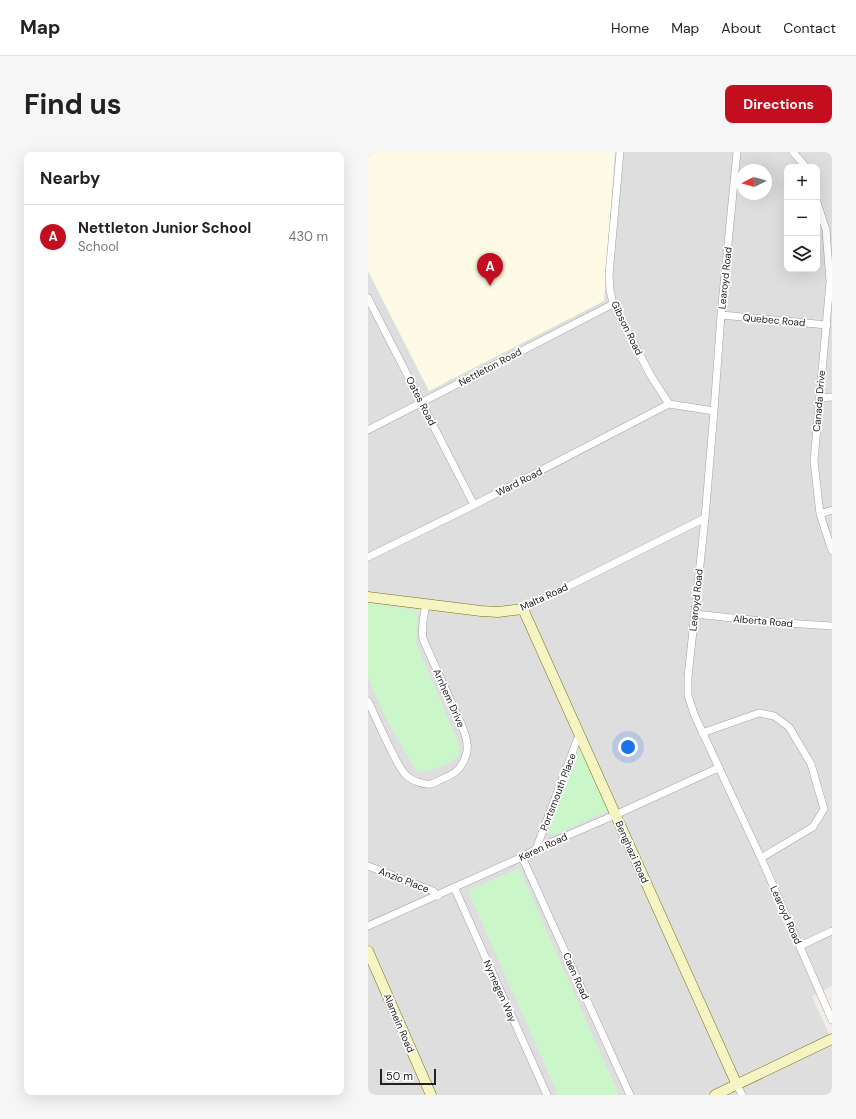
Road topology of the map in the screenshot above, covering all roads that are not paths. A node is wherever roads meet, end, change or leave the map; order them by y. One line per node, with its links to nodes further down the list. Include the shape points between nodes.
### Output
1 (620, 152): 7 (street, Gibson Road, via 609,275)
2 (737, 152): 8 (street, Learoyd Road)
3 (793, 152): 4 (street)
4 (803, 164)
5 (820, 211): 9 (street, Canada Drive, via 826,230 830,282)
6 (368, 298): 12 (street, Oates Road)
7 (613, 304): 12 (street, Nettleton Road); 13 (street, Gibson Road, via 651,376)
8 (721, 315): 9 (street, Quebec Road); 14 (street, Learoyd Road)
9 (827, 325): 11 (street, Canada Drive)
10 (832, 397): 11 (street)
11 (819, 398): 18 (street, Canada Drive, via 814,461)
12 (422, 403): 15 (street, Nettleton Road); 16 (street, Oates Road)
13 (669, 404): 14 (street); 16 (street, Ward Road)
14 (714, 411): 19 (street, Learoyd Road)
15 (368, 430)
16 (474, 505): 21 (street, Ward Road)
17 (832, 510): 18 (street)
18 (820, 514): 20 (street, Canada Drive)
19 (705, 518): 24 (street, Malta Road); 25 (street, Learoyd Road)
20 (832, 551)
21 (368, 557)
22 (368, 597): 23 (street, Malta Road)
23 (426, 604): 24 (street, Malta Road, via 481,612); 27 (street, Arnhem Drive, via 423,639 466,737 468,747 461,766 452,775 429,784 409,778 386,740)
24 (523, 609): 29 (street, Benghazi Road)
25 (694, 614): 26 (street, Alberta Road); 28 (street, Learoyd Road, via 688,695)
26 (832, 626)
27 (368, 700)
28 (702, 733): 30 (street, Learoyd Road); 34 (street, via 759,713 774,716 789,727 811,764 824,809 812,827)
29 (579, 735): 31 (street, Benghazi Road); 32 (street, Portsmouth Place)
30 (718, 768): 31 (street, Keren Road); 34 (street, Learoyd Road)
31 (615, 815): 32 (street, Keren Road); 44 (street, Benghazi Road)
32 (536, 849): 33 (street, Keren Road)
33 (522, 857): 36 (street, Keren Road); 47 (street, Caen Road)
34 (761, 858): 40 (street, Learoyd Road)
35 (368, 866): 37 (street, Anzio Place, via 433,891)
36 (454, 887): 37 (street, Keren Road); 46 (street, Nymegen Way)
37 (438, 896): 38 (street, Keren Road)
38 (368, 926)
39 (832, 931): 40 (street)
40 (800, 946): 42 (street, Learoyd Road)
41 (368, 952): 45 (street, Alamein Road)
42 (832, 1020)
43 (832, 1040): 44 (street)
44 (737, 1085): 48 (street); 49 (street, Benghazi Road)
45 (431, 1095)
46 (547, 1095)
47 (630, 1095)
48 (715, 1095)
49 (742, 1095)

